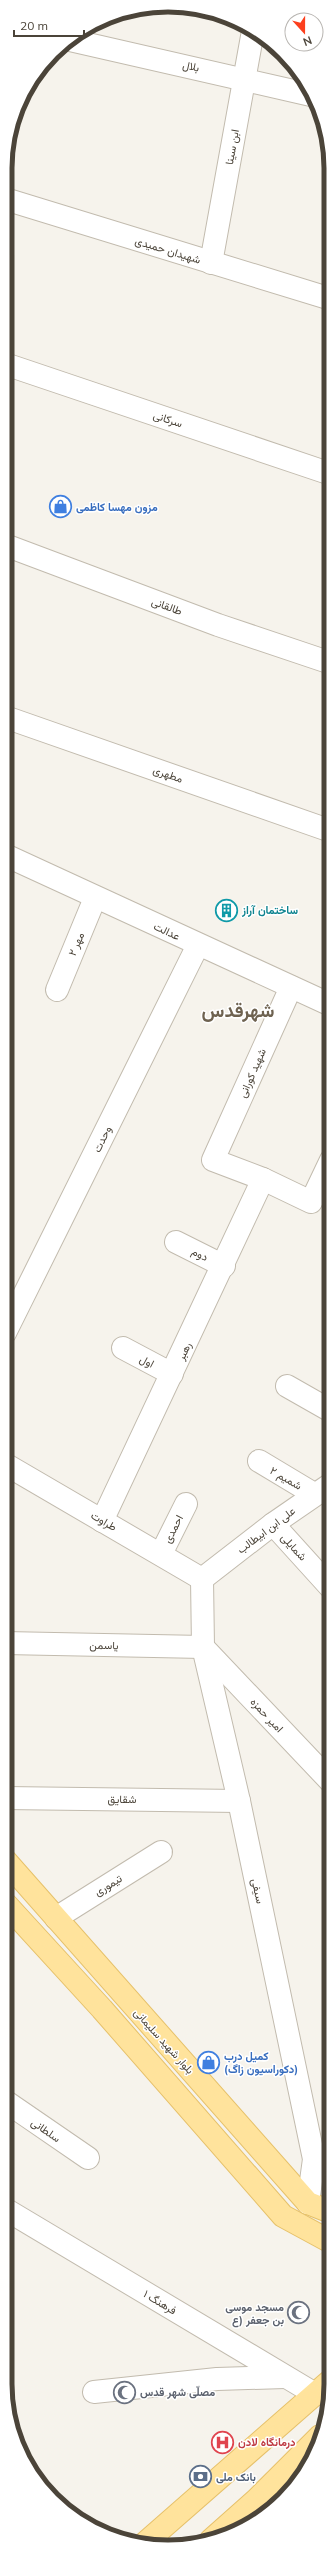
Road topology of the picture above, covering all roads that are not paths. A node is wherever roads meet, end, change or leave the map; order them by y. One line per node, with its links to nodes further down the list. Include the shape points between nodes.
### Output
1 (252, 36): 3 (street, ابن سینا)
2 (76, 41): 3 (street, بلال)
3 (244, 78): 4 (street, بلال); 6 (street, ابن سینا)
4 (305, 93)
5 (12, 201): 6 (street, شهیدان حمیدی)
6 (211, 263): 7 (street, شهیدان حمیدی)
7 (324, 297)
8 (12, 366): 9 (street, سرکانی)
9 (324, 472)
10 (12, 548): 11 (street, طالقانی, via 218,625)
11 (324, 661)
12 (12, 719): 13 (street, مطهری)
13 (324, 829)
14 (12, 863): 15 (street, عدالت)
15 (96, 898): 16 (street, عدالت); 18 (street, مهر ۲)
16 (198, 946): 17 (street, عدالت); 24 (street, وحدت)
17 (290, 987): 19 (street, عدالت); 21 (street, شهید کورانی, via 213,1160)
18 (57, 990)
19 (324, 1002)
20 (324, 1175): 21 (street, via 311,1202)
21 (263, 1180): 23 (street, رهبر)
22 (176, 1242): 23 (street, دوم)
23 (224, 1266): 26 (street, رهبر)
24 (12, 1319)
25 (123, 1348): 26 (street, اول)
26 (172, 1374): 33 (street, رهبر)
27 (287, 1386): 28 (street)
28 (324, 1407)
29 (259, 1462): 31 (street, شمیم ۲)
30 (12, 1468): 33 (street, طراوت)
31 (322, 1489): 34 (street, علی ابن ابیطالب)
32 (186, 1504): 35 (street, احمدی)
33 (102, 1521): 35 (street, طراوت)
34 (273, 1524): 36 (street, علی ابن ابیطالب); 37 (street, شمایلی)
35 (161, 1554): 36 (street, طراوت)
36 (202, 1579): 39 (street, سیفی)
37 (324, 1580)
38 (12, 1643): 39 (street, یاسمن)
39 (203, 1647): 40 (street, امیر حمزه); 42 (street, سیفی)
40 (324, 1775)
41 (12, 1798): 42 (street, شقایق)
42 (239, 1801): 49 (street, سیفی, via 314,2159)
43 (161, 1852): 46 (street, تیموری)
44 (12, 1868): 46 (main road, بلوار شهید سلیمانی)
45 (12, 1911): 52 (main road, via 108,2015 283,2216)
46 (56, 1918): 49 (main road, بلوار شهید سلیمانی)
47 (12, 2106): 48 (street, سلطانی)
48 (88, 2158)
49 (308, 2203): 50 (main road, بلوار شهید سلیمانی)
50 (324, 2209)
51 (12, 2213): 53 (street, فرهنگ ۱)
52 (324, 2238)
53 (285, 2377): 54 (street, فرهنگ ۱); 55 (street, via 217,2379)
54 (323, 2387): 59 (main road)
55 (94, 2392)
56 (311, 2446): 57 (main road)
57 (254, 2510): 58 (main road)
58 (229, 2528)
59 (149, 2539)

